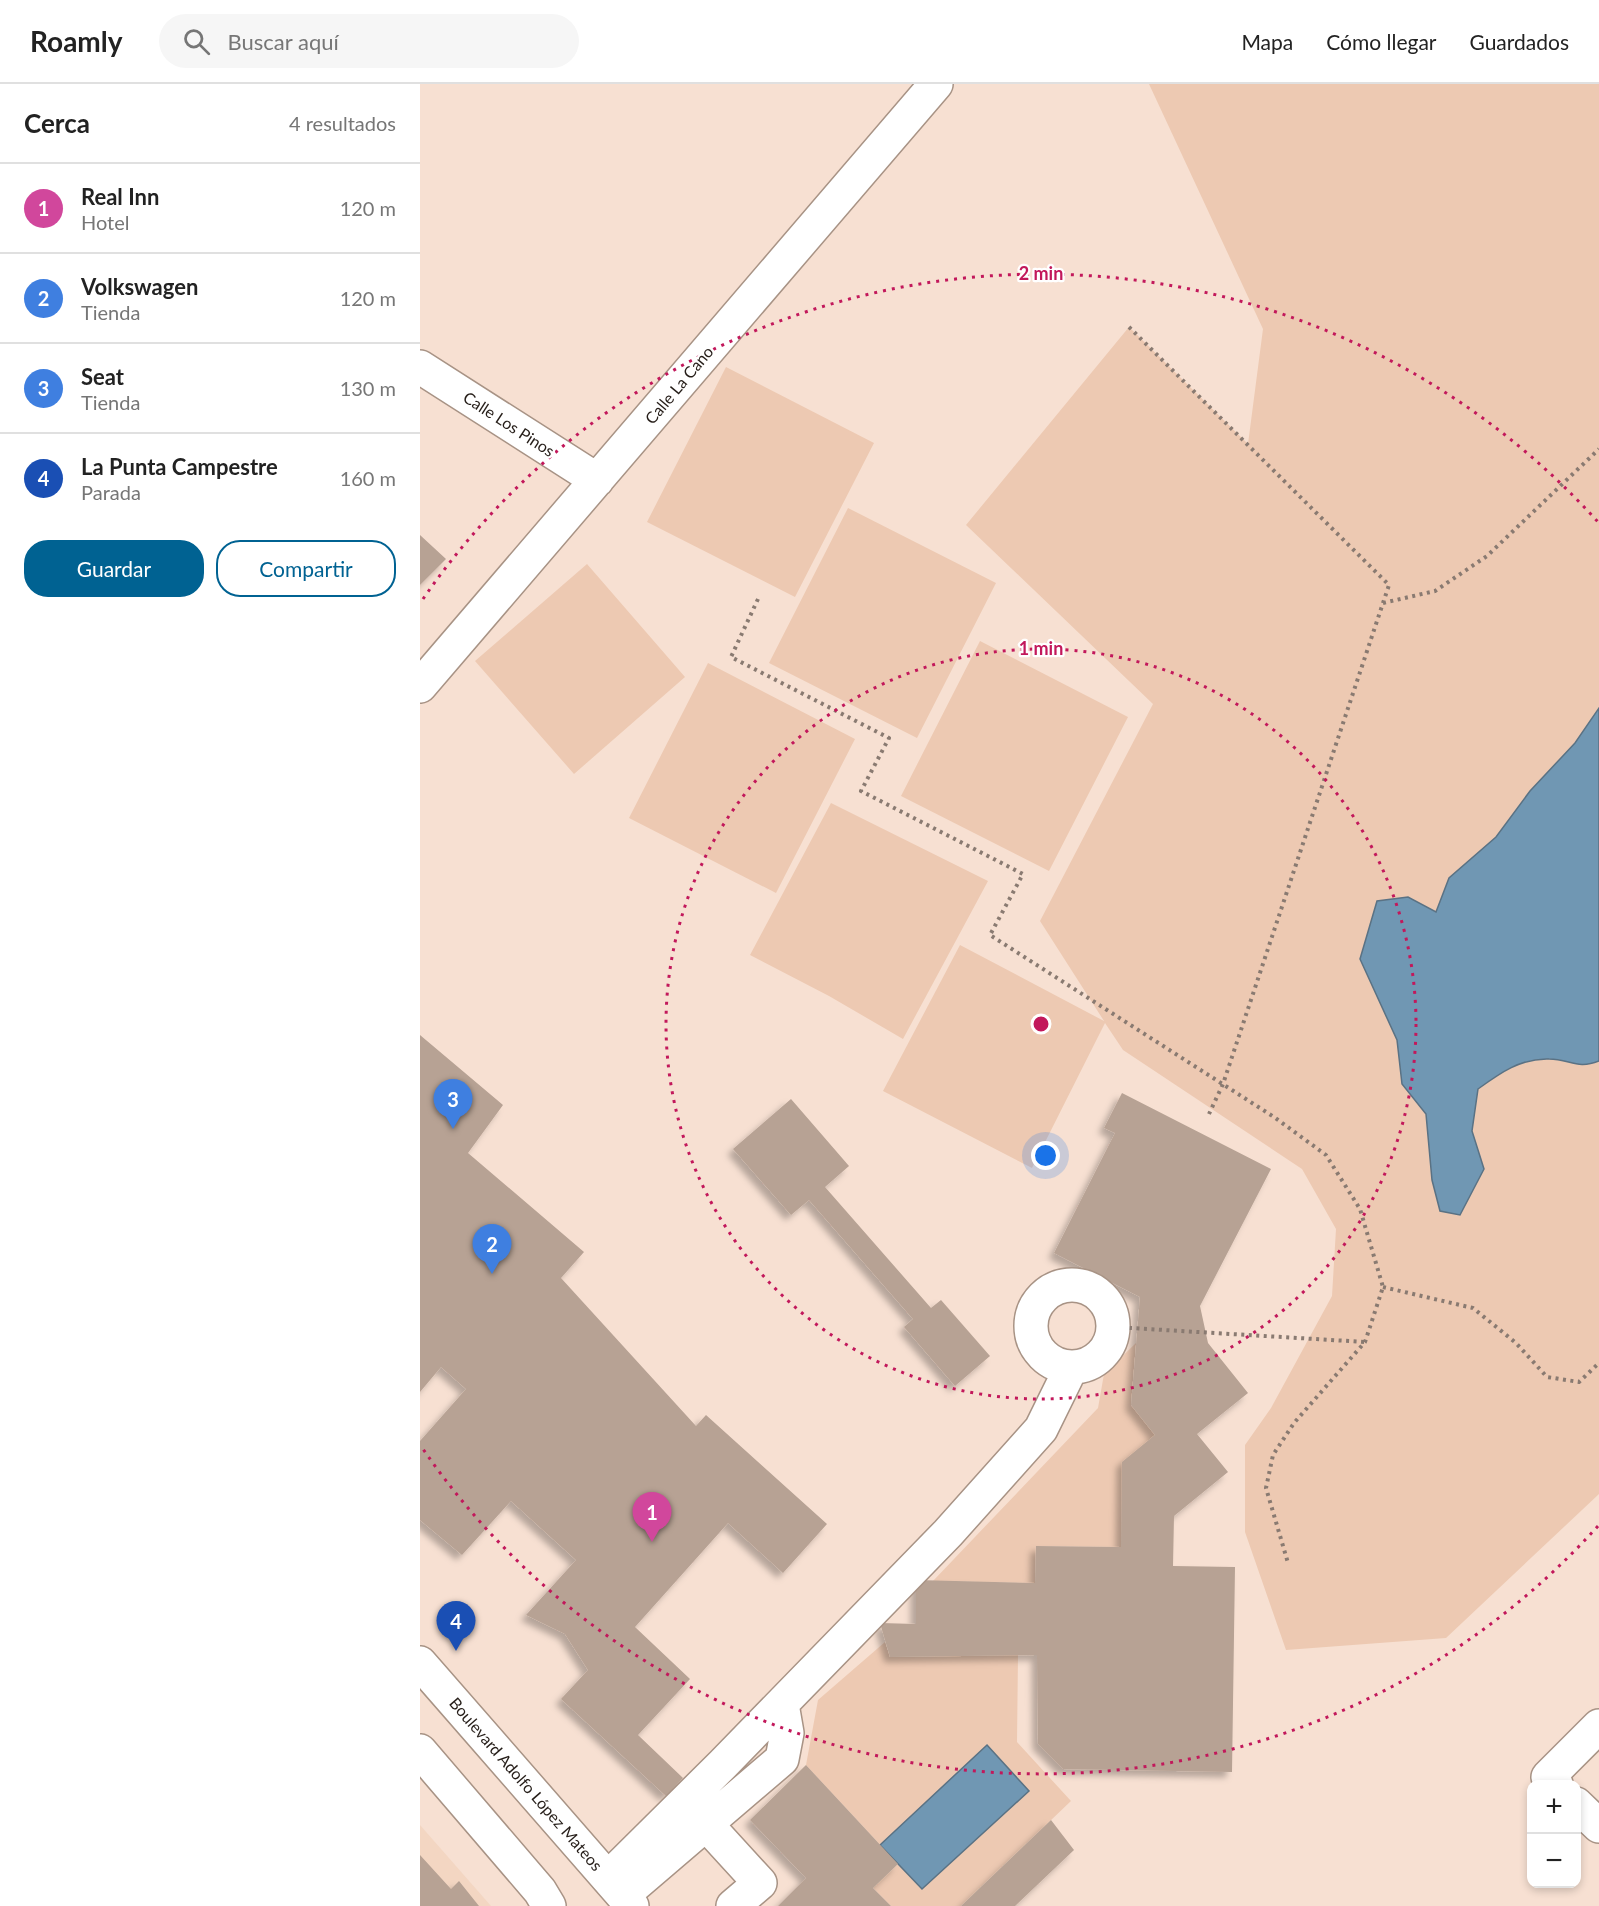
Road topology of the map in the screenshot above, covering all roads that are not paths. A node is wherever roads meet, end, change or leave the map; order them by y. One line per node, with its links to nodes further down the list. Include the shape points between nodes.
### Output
1 (936, 84): 3 (street, Calle La Cano)
2 (420, 367): 3 (street, Calle Los Pinos)
3 (597, 480): 4 (street, Calle La Cano)
4 (420, 686)
5 (1071, 1368): 5 (street, via 1050,1362 1035,1346 1030,1325 1036,1304 1052,1289 1073,1284 1094,1290 1109,1306 1114,1327 1108,1348 1093,1363); 7 (street, via 1041,1429 948,1533)
6 (420, 1663): 14 (street, Boulevard Adolfo López Mateos)
7 (782, 1704): 12 (street, via 787,1733 782,1759); 14 (street)
8 (1599, 1726): 10 (street, via 1548,1777)
9 (420, 1751): 15 (street)
10 (1551, 1780)
11 (1581, 1809): 13 (street)
12 (706, 1824): 14 (street); 16 (street, via 760,1883)
13 (1599, 1826)
14 (621, 1893)
15 (548, 1901)
16 (733, 1906)

